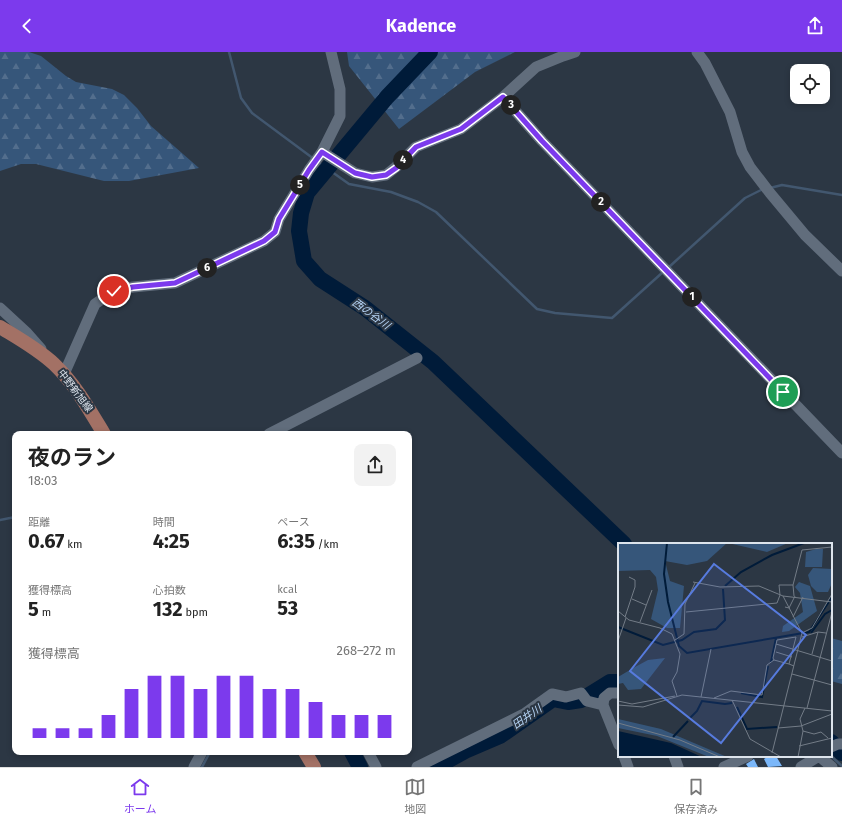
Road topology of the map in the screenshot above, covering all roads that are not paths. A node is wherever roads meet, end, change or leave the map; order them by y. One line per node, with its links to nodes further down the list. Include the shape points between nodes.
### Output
1 (331, 52): 5 (street, via 340,89 340,116)
2 (575, 52): 4 (street, via 536,67)
3 (697, 52): 6 (street, via 730,112 742,152 750,167 806,234)
4 (503, 97): 5 (street, via 461,129 416,147 386,175 372,177 355,173); 14 (street, via 542,141)
5 (322, 152): 11 (street, via 279,219 275,232 264,241 175,283 114,291 95,304)
6 (842, 271)
7 (0, 308): 10 (street, via 26,332)
8 (0, 327): 10 (main road, 中野新旭線)
9 (417, 358): 13 (street)
10 (53, 363): 11 (main road, 中野新旭線)
11 (64, 374): 12 (main road, 中野新旭線)
12 (102, 431)
13 (275, 431)
14 (842, 453)
15 (618, 693): 16 (street, via 610,693 604,698)
16 (603, 705): 17 (street); 30 (street, via 587,701 581,693 566,697 552,694 524,714)
17 (618, 742)
18 (200, 755): 27 (street)
19 (307, 755): 28 (main road)
20 (370, 755): 29 (street)
21 (624, 757): 31 (street)
22 (674, 757): 32 (street)
23 (745, 757): 26 (street)
24 (817, 757): 33 (street)
25 (820, 757): 34 (street)
26 (727, 764)
27 (194, 767)
28 (314, 767)
29 (376, 767)
30 (417, 767)
31 (628, 767)
32 (678, 767)
33 (801, 767)
34 (832, 767)

